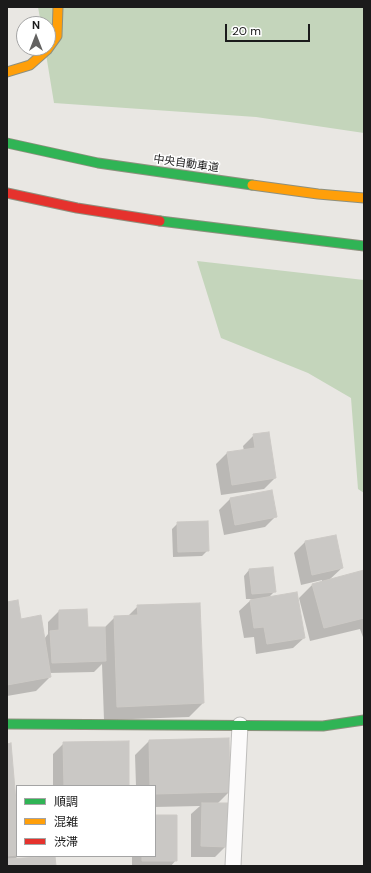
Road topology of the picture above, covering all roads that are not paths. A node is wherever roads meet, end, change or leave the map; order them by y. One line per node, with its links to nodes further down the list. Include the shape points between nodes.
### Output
1 (58, 7): 2 (main road, via 57,36 47,50 30,65)
2 (7, 72)
3 (7, 143): 5 (main road, 中央自動車道, via 98,163 318,194)
4 (7, 193): 6 (main road, via 189,225)
5 (364, 198)
6 (364, 246)
7 (360, 721): 9 (main road, via 323,726)
8 (7, 724): 9 (main road)
9 (240, 725): 10 (lane)
10 (233, 866)

